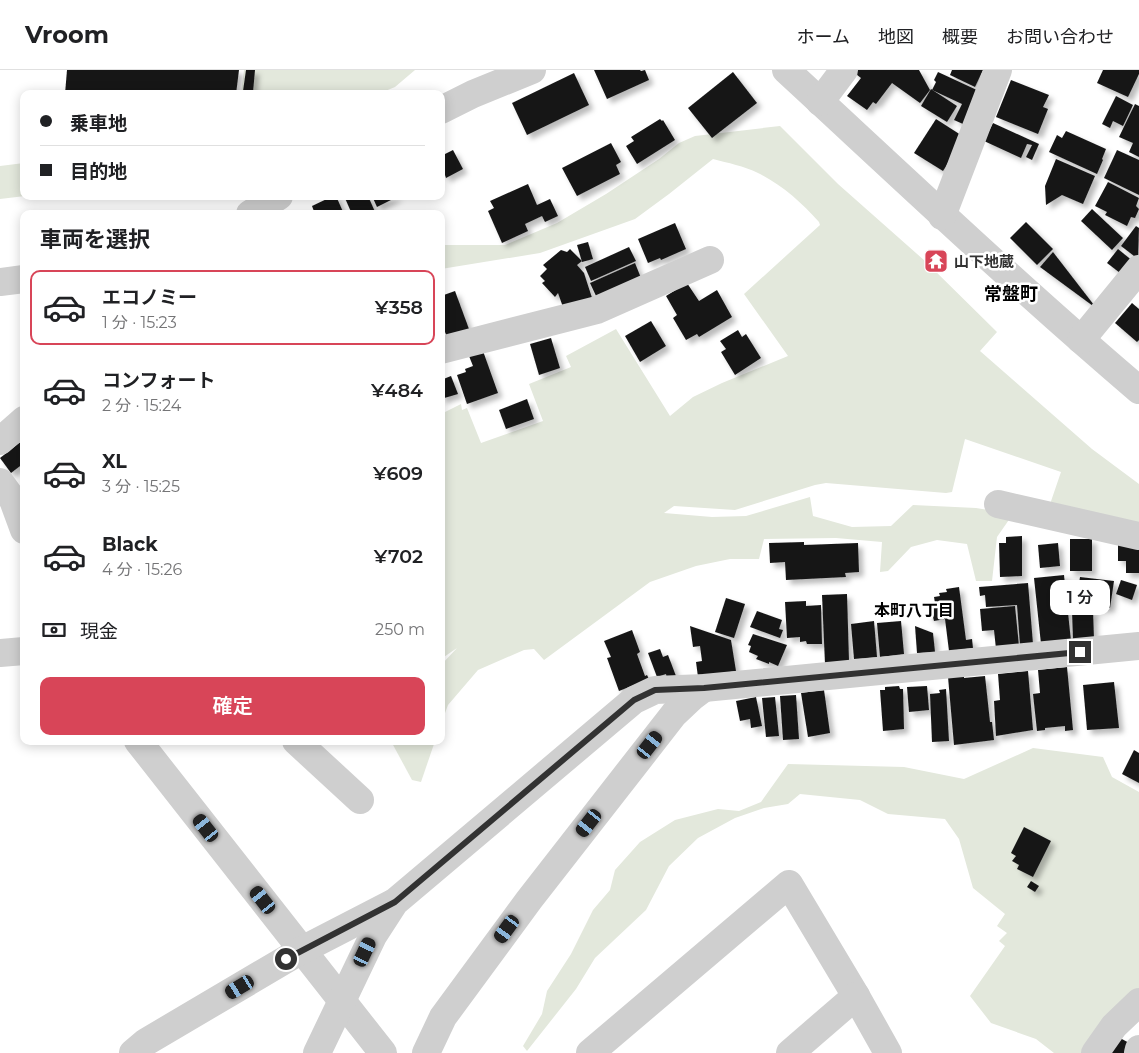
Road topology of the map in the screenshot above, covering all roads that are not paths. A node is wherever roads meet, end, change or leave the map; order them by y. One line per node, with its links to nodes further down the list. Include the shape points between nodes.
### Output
1 (532, 70): 6 (street)
2 (786, 70): 5 (street)
3 (844, 70): 5 (street)
4 (998, 70): 9 (street)
5 (820, 102): 9 (street)
6 (445, 108)
7 (273, 200): 8 (street)
8 (256, 210)
9 (942, 216): 14 (street)
10 (710, 260): 15 (street, via 597,310)
11 (1139, 269): 14 (street)
12 (20, 280): 13 (street)
13 (0, 282)
14 (1081, 340): 16 (street)
15 (445, 349)
16 (1139, 390)
17 (20, 424): 18 (street)
18 (0, 441)
19 (0, 482): 21 (street, via 13,500)
20 (998, 504): 22 (street)
21 (20, 519)
22 (1139, 536)
23 (1139, 646): 26 (street)
24 (20, 652): 25 (street)
25 (0, 653)
26 (704, 688): 30 (street, via 655,690 634,700); 39 (street, via 674,714 528,900 443,1017)
27 (141, 745): 31 (street)
28 (300, 745): 29 (street)
29 (360, 800)
30 (395, 902): 31 (street); 33 (street, via 373,936)
31 (302, 950): 33 (street); 36 (street, via 146,1042)
32 (856, 996): 40 (street, via 789,884); 41 (street); 42 (street)
33 (342, 1002): 37 (street); 38 (street)
34 (1139, 1002): 43 (street, via 1114,1026)
35 (1139, 1049): 44 (street)
36 (133, 1053)
37 (317, 1053)
38 (383, 1053)
39 (426, 1053)
40 (590, 1053)
41 (790, 1053)
42 (888, 1053)
43 (1095, 1053)
44 (1138, 1053)

